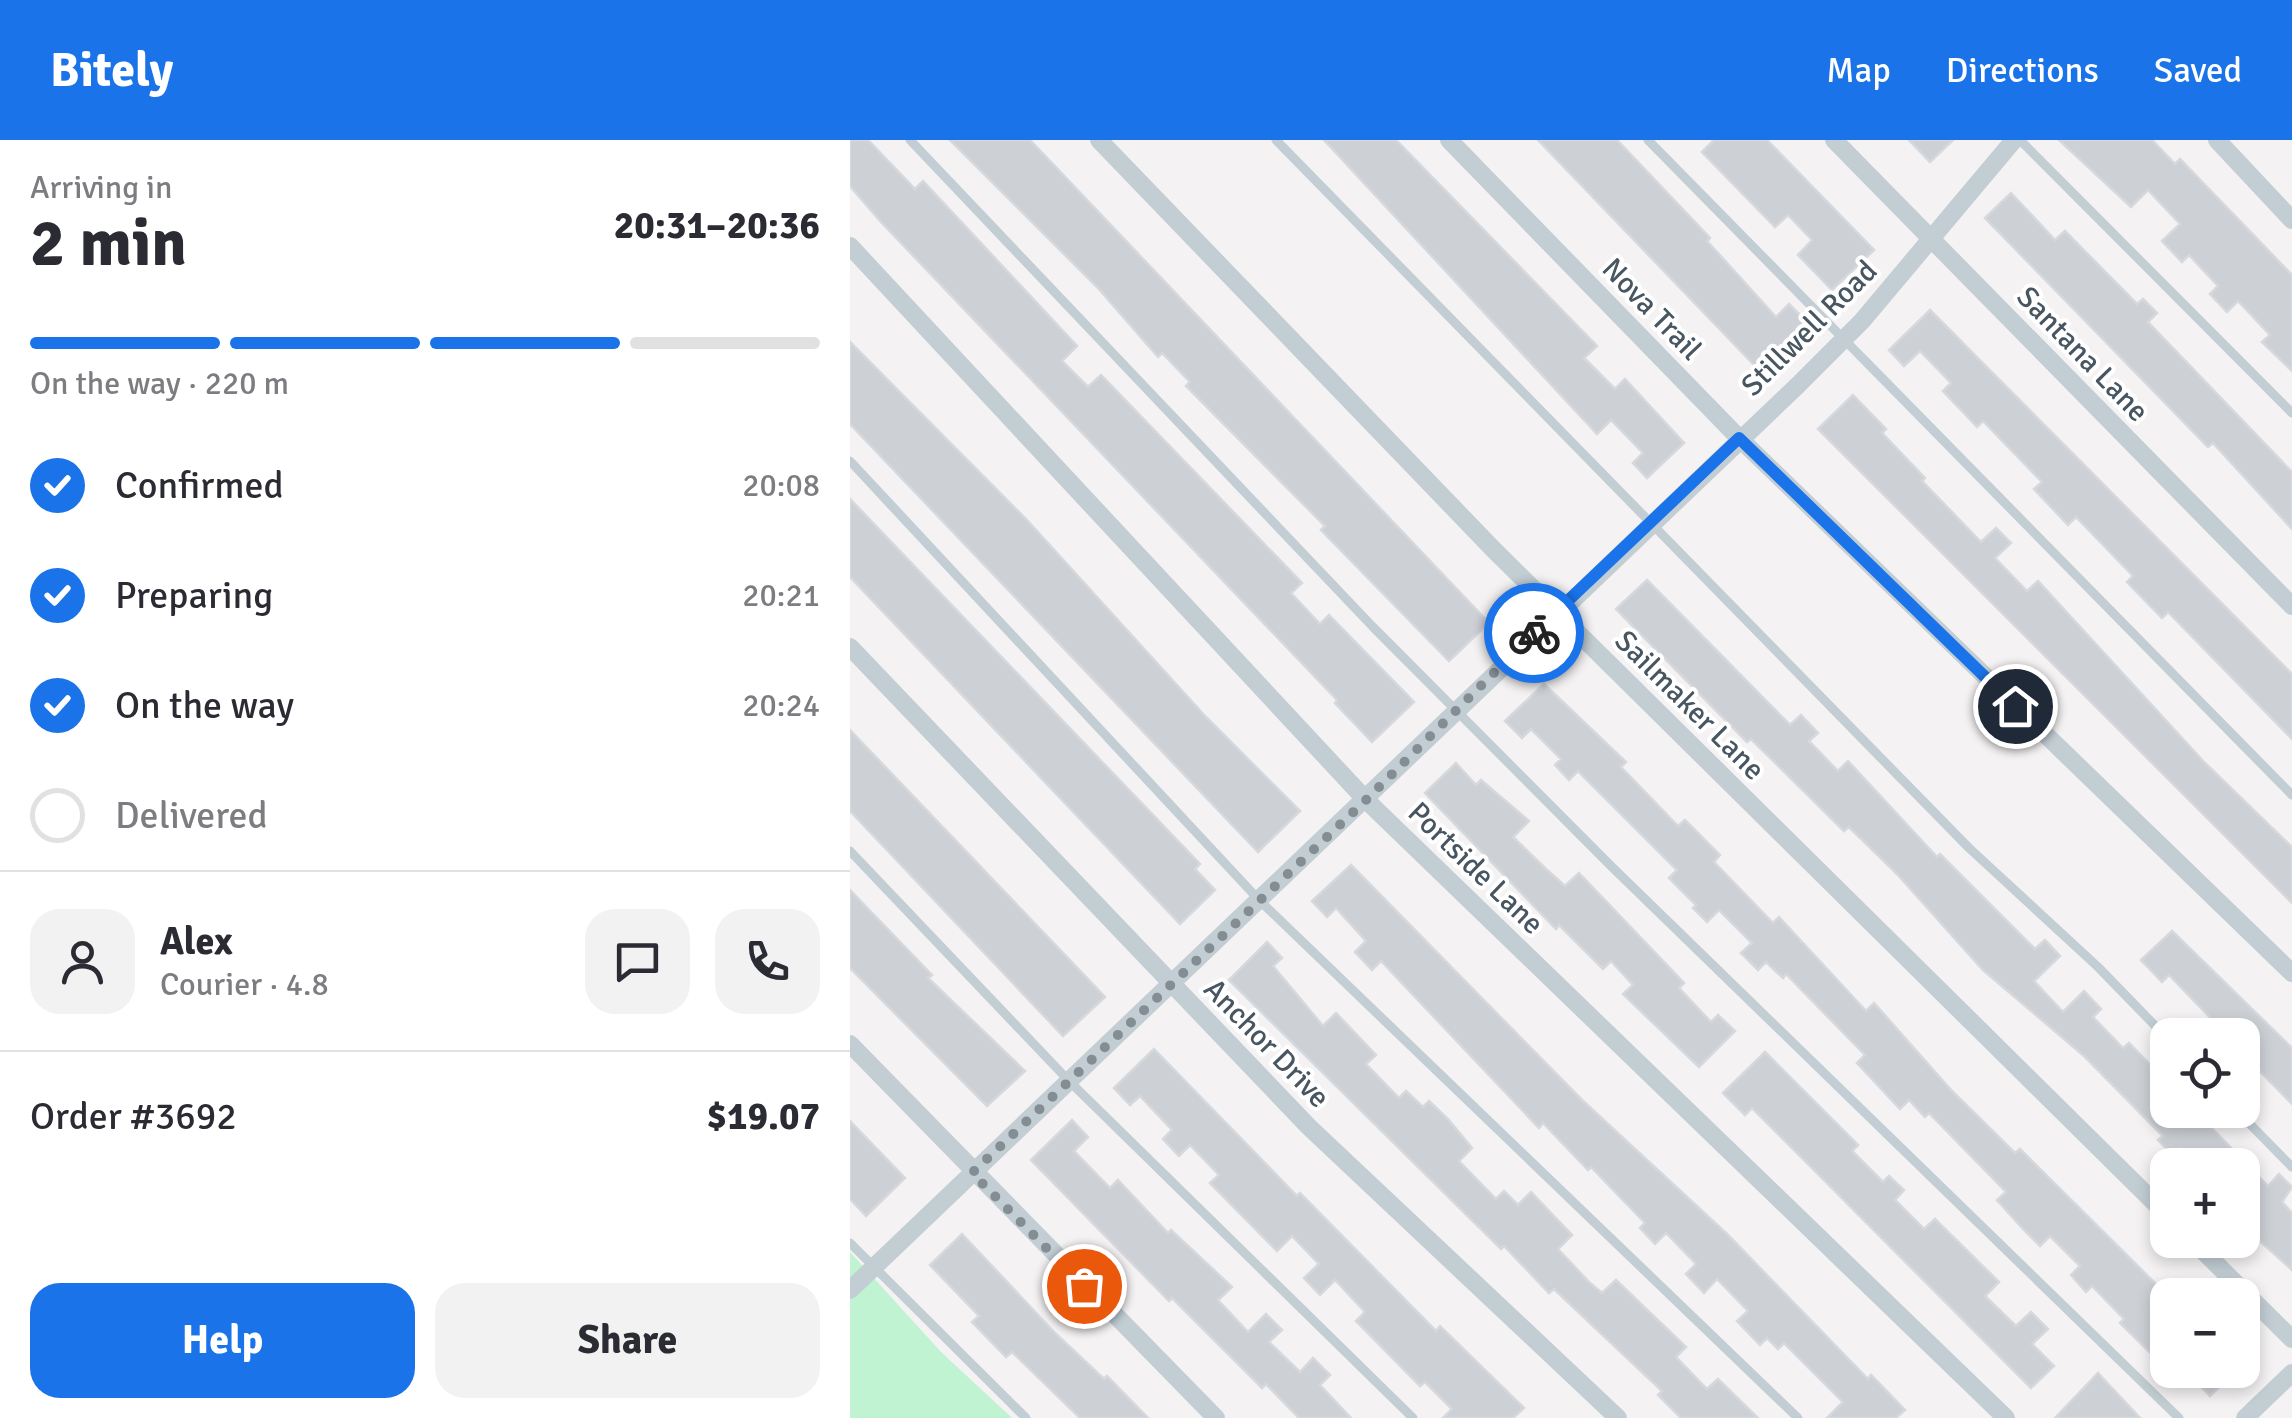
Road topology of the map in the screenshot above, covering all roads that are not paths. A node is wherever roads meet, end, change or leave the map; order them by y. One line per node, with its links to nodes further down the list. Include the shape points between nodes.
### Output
1 (910, 140): 20 (lane)
2 (1098, 140): 18 (street, Sailmaker Lane)
3 (1276, 140): 16 (lane)
4 (1449, 140): 14 (street, Nova Trail)
5 (1648, 140): 12 (lane)
6 (1834, 140): 10 (street, Santana Lane)
7 (2017, 140): 10 (street, Stillwell Road); 13 (lane)
8 (2217, 140): 9 (street)
9 (2292, 220)
10 (1931, 239): 12 (street, Stillwell Road); 17 (street, Santana Lane)
11 (850, 246): 22 (street, Portside Lane)
12 (1842, 340): 14 (street, Stillwell Road); 21 (lane)
13 (2292, 413)
14 (1739, 438): 16 (street, Stillwell Road); 25 (street, Nova Trail)
15 (850, 462): 24 (lane)
16 (1649, 523): 18 (street, Stillwell Road); 27 (lane, via 1968,848)
17 (2292, 606)
18 (1556, 611): 20 (street, Stillwell Road); 33 (street, Sailmaker Lane)
19 (850, 647): 26 (street, Anchor Drive)
20 (1456, 711): 22 (street, Stillwell Road); 46 (lane)
21 (2292, 795)
22 (1366, 800): 24 (street, Stillwell Road); 45 (street, Portside Lane)
23 (850, 851): 29 (lane)
24 (1260, 900): 26 (street, Stillwell Road); 44 (lane)
25 (2292, 973)
26 (1172, 984): 29 (street, Stillwell Road); 43 (street, Anchor Drive, via 1309,1127)
27 (2150, 1020)
28 (850, 1044): 32 (street)
29 (1069, 1081): 32 (street, Stillwell Road); 42 (lane)
30 (2254, 1128): 31 (lane)
31 (2292, 1167)
32 (972, 1173): 36 (street, Stillwell Road); 41 (street)
33 (2150, 1198)
34 (850, 1242): 36 (lane)
35 (2210, 1258): 38 (street)
36 (873, 1267): 37 (street, Stillwell Road); 40 (lane)
37 (850, 1290)
38 (2292, 1338)
39 (2292, 1374): 47 (street)
40 (1026, 1418)
41 (1216, 1418)
42 (1414, 1418)
43 (1618, 1418)
44 (1798, 1418)
45 (2006, 1418)
46 (2179, 1418)
47 (2245, 1418)

